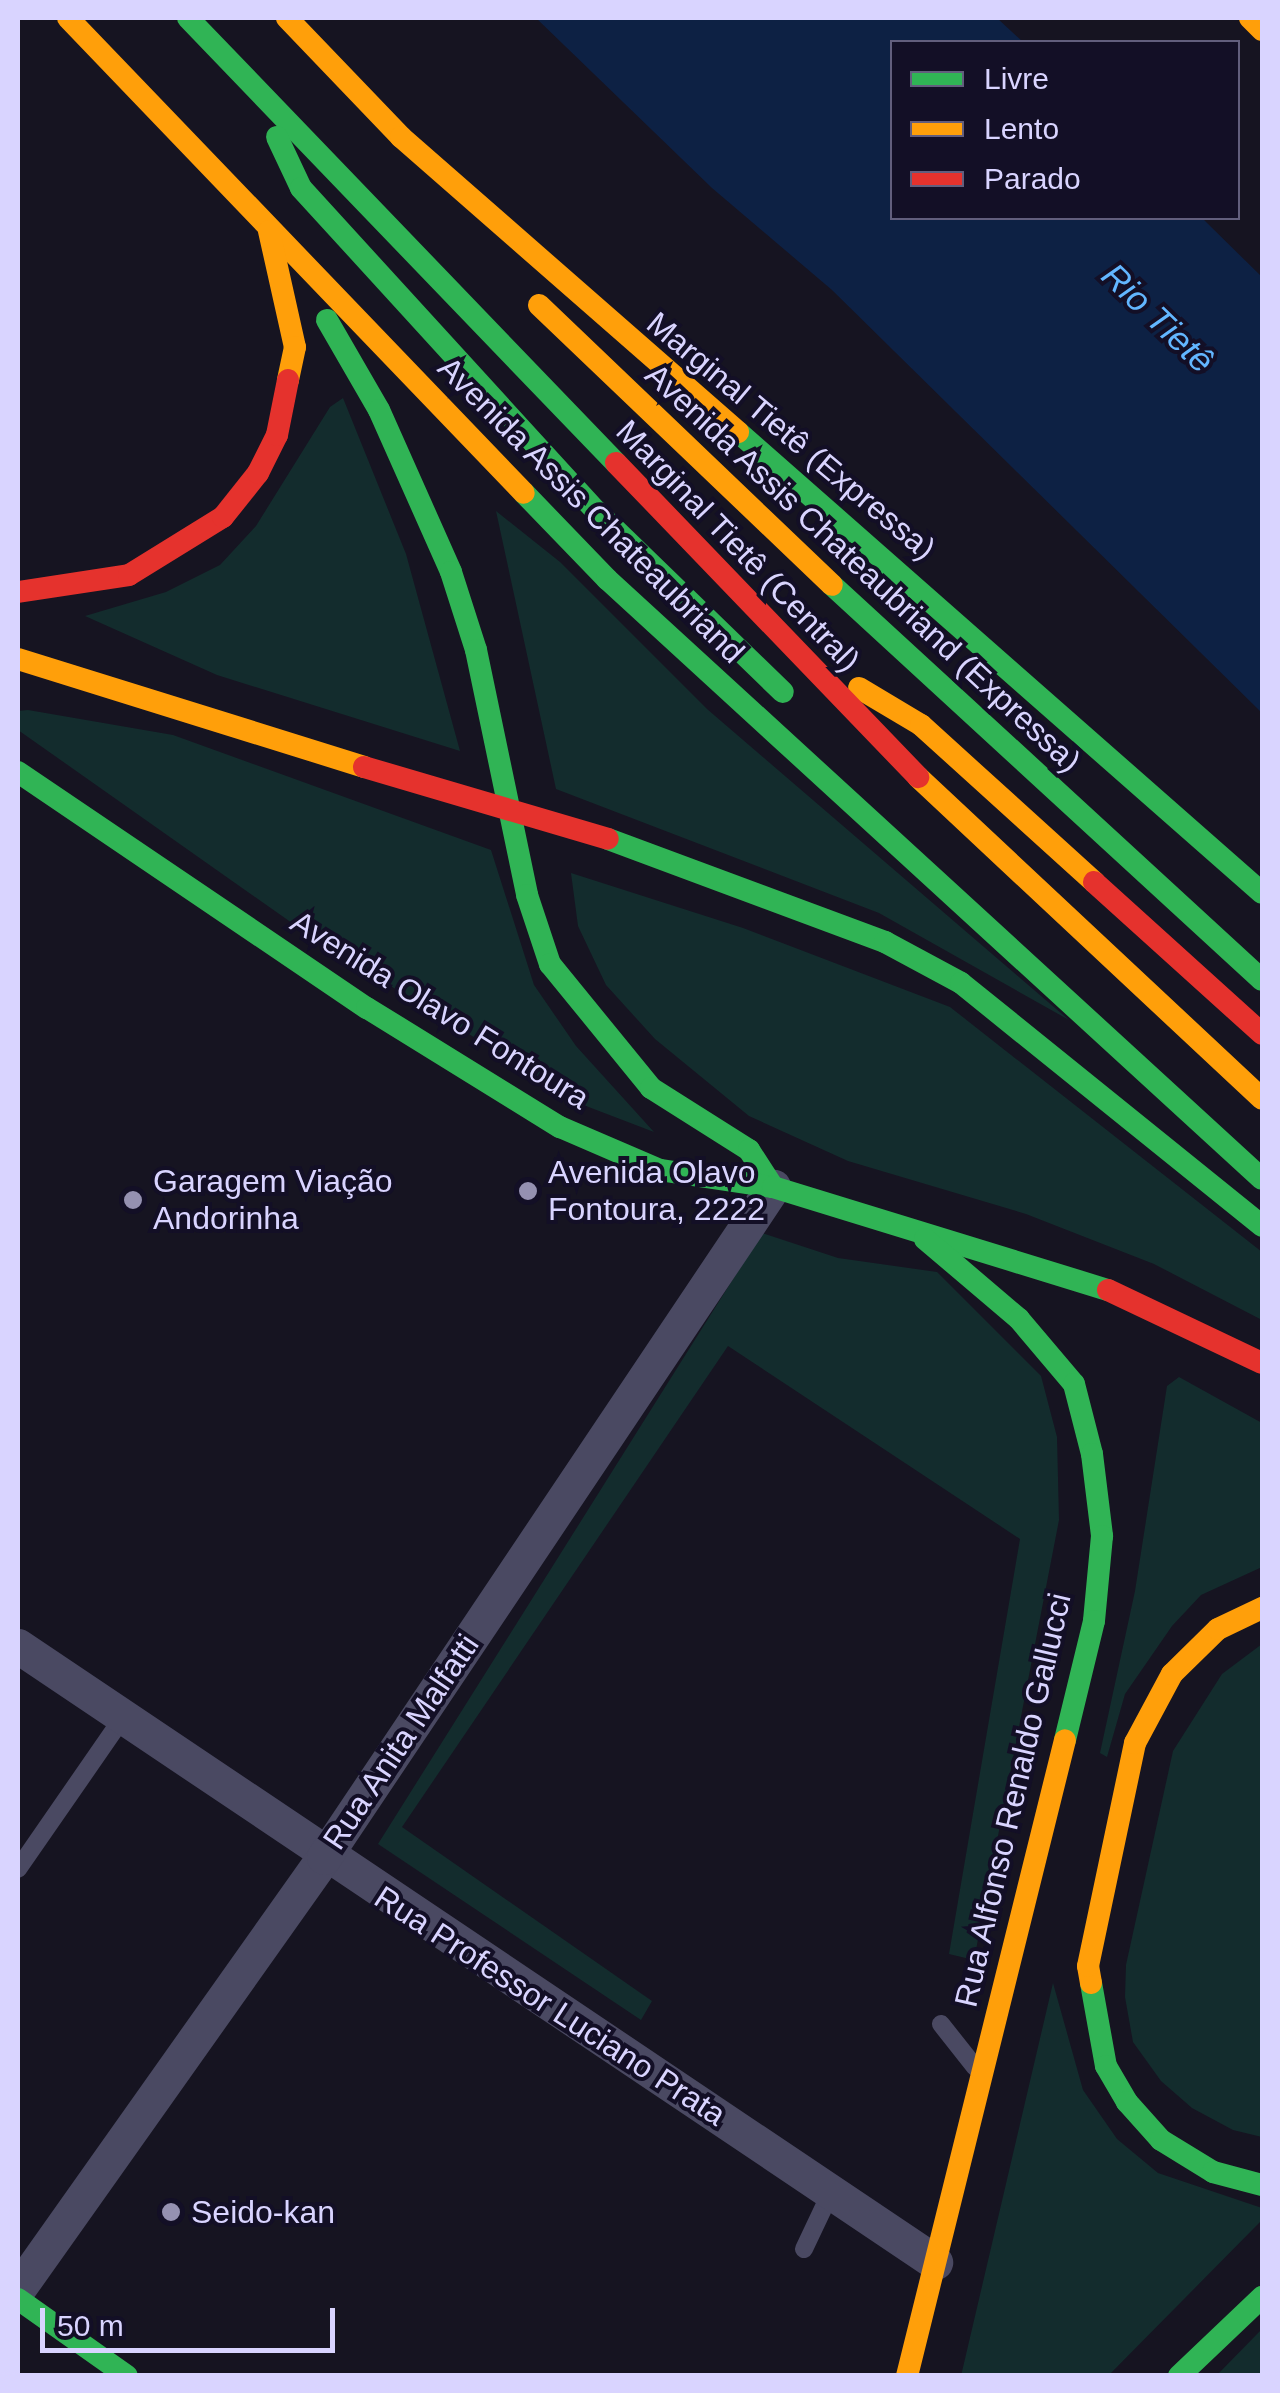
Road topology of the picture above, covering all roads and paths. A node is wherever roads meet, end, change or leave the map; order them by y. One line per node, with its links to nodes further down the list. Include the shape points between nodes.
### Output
1 (68, 18): 9 (main road, Avenida Assis Chateaubriand)
2 (188, 18): 6 (main road, Marginal Tietê (Central))
3 (287, 18): 7 (main road, Marginal Tietê (Expressa))
4 (1250, 18): 5 (main road)
5 (1262, 30)
6 (275, 104): 18 (main road, Marginal Tietê (Central)); 21 (main road, via 283,159 300,188 596,510)
7 (401, 137): 8 (main road); 23 (main road, Marginal Tietê (Expressa), via 992,649)
8 (468, 230)
9 (269, 232): 10 (main road, Avenida Assis Chateaubriand); 12 (main road, via 295,347 278,435 258,473 223,517 182,547 129,575)
10 (288, 252): 26 (main road, Avenida Assis Chateaubriand, via 608,579 957,904); 30 (main road, via 378,410 450,572 476,650 526,895 550,964 651,1088 749,1150)
11 (518, 283): 25 (main road, Avenida Assis Chateaubriand (Expressa), via 691,455)
12 (64, 590): 13 (main road); 14 (main road)
13 (18, 592)
14 (47, 612)
15 (95, 656): 20 (main road)
16 (18, 659): 17 (main road)
17 (50, 667): 19 (main road); 20 (main road)
18 (814, 671): 27 (main road, via 889,703 921,726); 28 (main road, Marginal Tietê (Central), via 972,833)
19 (18, 675)
20 (155, 697): 31 (main road, bridge, via 608,840 885,942 961,983)
21 (806, 714)
22 (18, 772): 30 (main road, Avenida Olavo Fontoura, via 367,1008 560,1127 660,1170)
23 (1262, 893)
24 (1032, 934): 26 (main road)
25 (1262, 980)
26 (1095, 1022): 29 (main road)
27 (1262, 1034)
28 (1262, 1100)
29 (1262, 1179)
30 (773, 1186): 32 (main road, Avenida Olavo Fontoura); 37 (street, Rua Anita Malfatti)
31 (1262, 1226)
32 (923, 1237): 33 (main road, Avenida Olavo Fontoura, via 1045,1266 1159,1310); 40 (main road, Rua Alfonso Renaldo Gallucci, via 1019,1319 1074,1384 1092,1454 1102,1536 1094,1620)
33 (1262, 1362)
34 (1262, 1608): 41 (main road, via 1218,1628 1172,1674 1135,1743 1088,1966 1106,2066 1126,2102 1161,2140 1213,2172)
35 (18, 1646): 36 (street, Rua Professor Luciano Prata)
36 (121, 1720): 37 (street, Rua Professor Luciano Prata); 38 (lane)
37 (324, 1857): 42 (street, Rua Professor Luciano Prata); 45 (street, Rua Anita Malfatti)
38 (18, 1869)
39 (941, 2024): 40 (lane)
40 (982, 2075): 44 (main road, Rua Alfonso Renaldo Gallucci)
41 (1262, 2185)
42 (830, 2192): 43 (lane); 44 (street, Rua Professor Luciano Prata)
43 (804, 2250)
44 (935, 2262): 49 (main road, Rua Alfonso Renaldo Gallucci)
45 (18, 2289)
46 (1262, 2297): 50 (main road)
47 (18, 2298): 48 (main road)
48 (127, 2376)
49 (906, 2376)
50 (1179, 2376)

